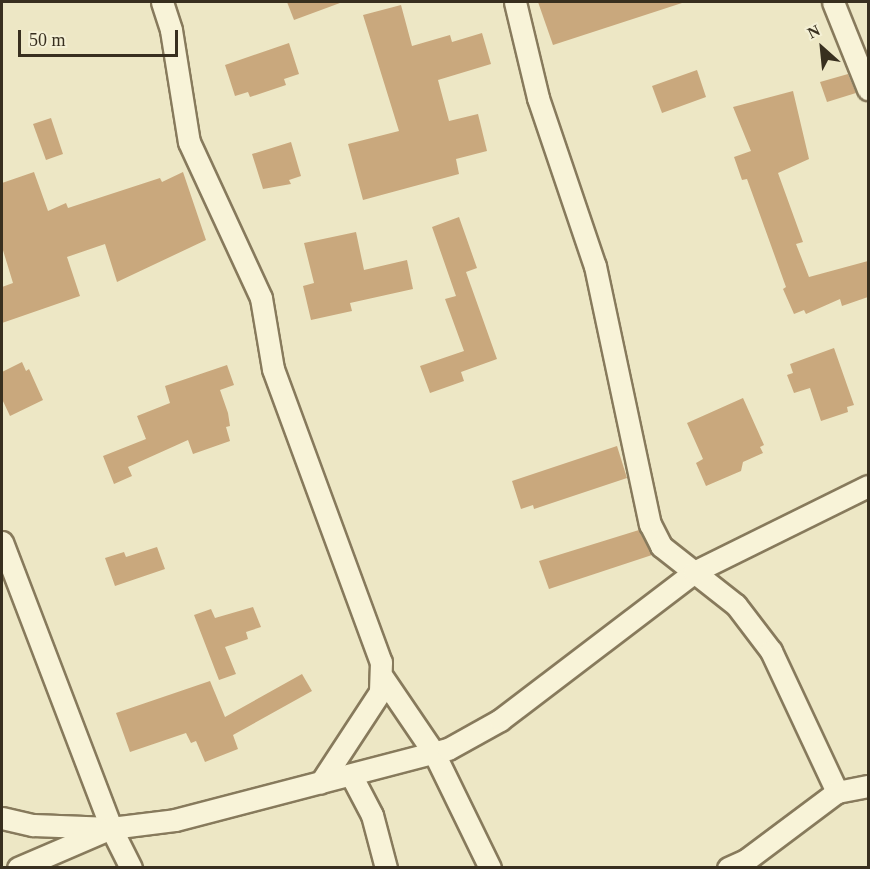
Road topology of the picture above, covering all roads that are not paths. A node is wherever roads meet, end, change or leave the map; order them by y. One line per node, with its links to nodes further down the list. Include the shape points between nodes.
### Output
1 (162, 2): 8 (street, via 171,30 189,142 261,298 273,369 381,662)
2 (515, 2): 7 (street, via 538,98 595,266 650,524 660,546)
3 (833, 2): 4 (street)
4 (868, 89)
5 (868, 486): 7 (street)
6 (2, 542): 15 (street)
7 (694, 572): 9 (street, via 500,720); 13 (street, via 736,605 771,651)
8 (383, 678): 9 (street); 11 (street, via 380,692)
9 (434, 753): 10 (street); 19 (street)
10 (351, 775): 11 (street); 18 (street, via 372,815)
11 (321, 782): 15 (street, via 175,819)
12 (868, 786): 13 (street)
13 (837, 792): 20 (street, via 746,860)
14 (2, 818): 15 (street, via 33,825)
15 (111, 828): 16 (street); 17 (street)
16 (18, 867)
17 (131, 867)
18 (386, 867)
19 (490, 867)
20 (728, 867)

